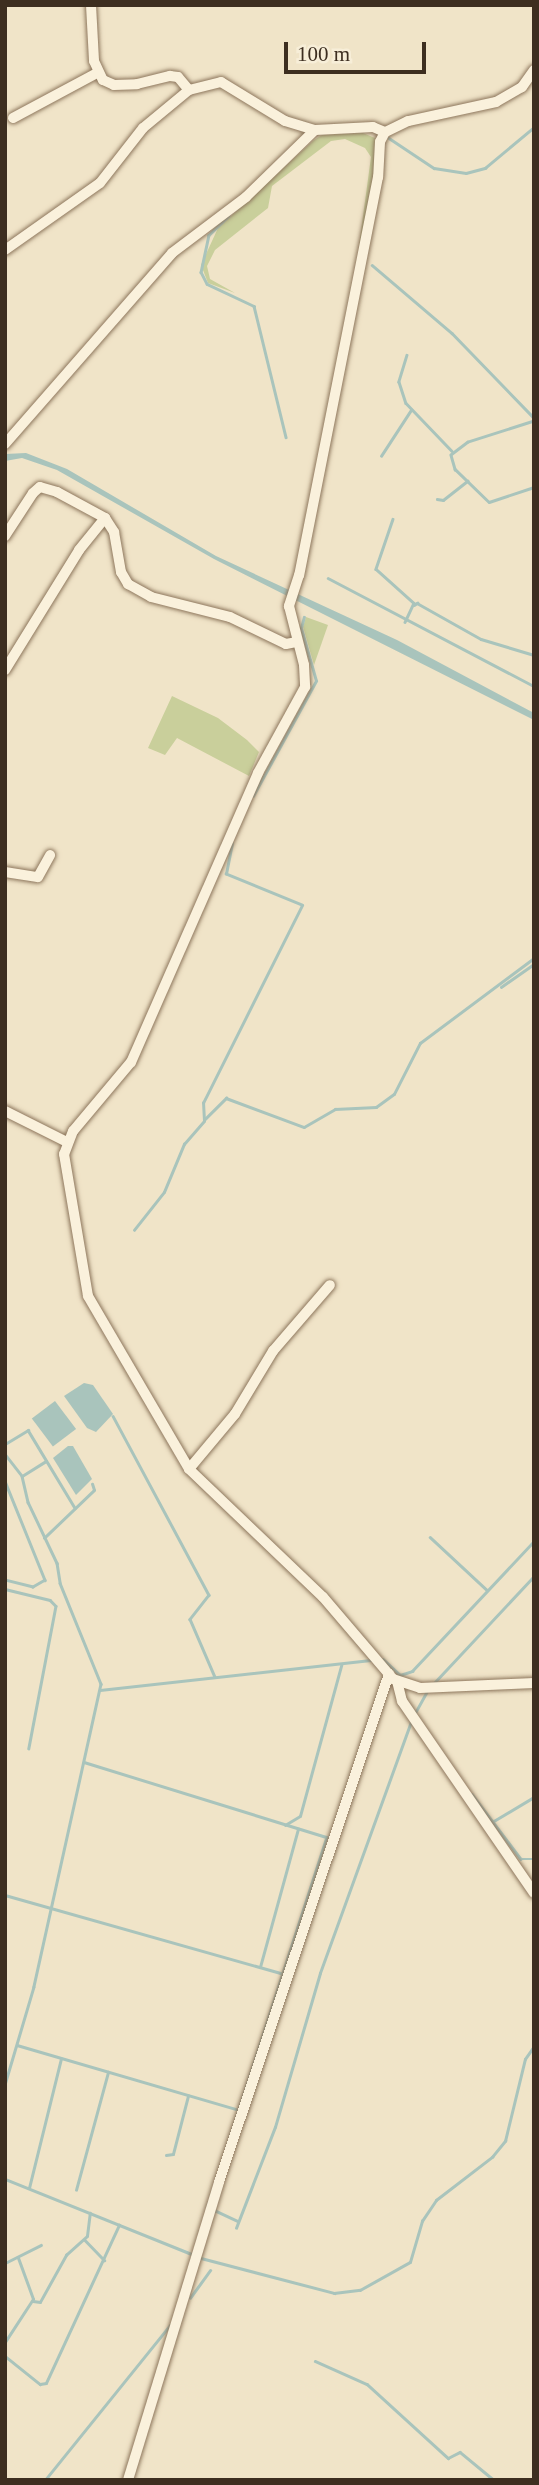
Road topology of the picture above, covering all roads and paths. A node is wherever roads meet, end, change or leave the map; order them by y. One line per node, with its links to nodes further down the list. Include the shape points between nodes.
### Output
1 (91, 5): 3 (street)
2 (534, 70): 7 (street, via 522,87 496,102 408,121)
3 (97, 73): 4 (street, via 114,85 178,77); 5 (street)
4 (189, 90): 6 (street, via 221,82 285,121); 8 (street, via 144,128 100,183)
5 (13, 118)
6 (315, 130): 7 (street, via 373,127); 9 (street, via 246,197 172,253)
7 (385, 132): 12 (street, via 292,594)
8 (5, 250)
9 (5, 444)
10 (105, 518): 11 (street, via 40,487); 12 (street, via 114,531 121,572 128,584 151,597 230,617 286,644); 13 (street, via 79,550)
11 (5, 536)
12 (296, 642): 17 (street, via 306,677 301,697 258,774 131,1062)
13 (5, 670)
14 (50, 855): 15 (street, via 38,877)
15 (5, 872)
16 (5, 1111): 17 (street)
17 (66, 1142): 19 (street, via 64,1154 88,1296)
18 (330, 1285): 19 (street, via 273,1351 236,1414)
19 (189, 1469): 20 (street, via 323,1597)
20 (393, 1678): 21 (street, via 420,1688); 22 (street, via 402,1701); 23 (street, via 241,2113)
21 (534, 1683)
22 (534, 1893)
23 (128, 2480)

